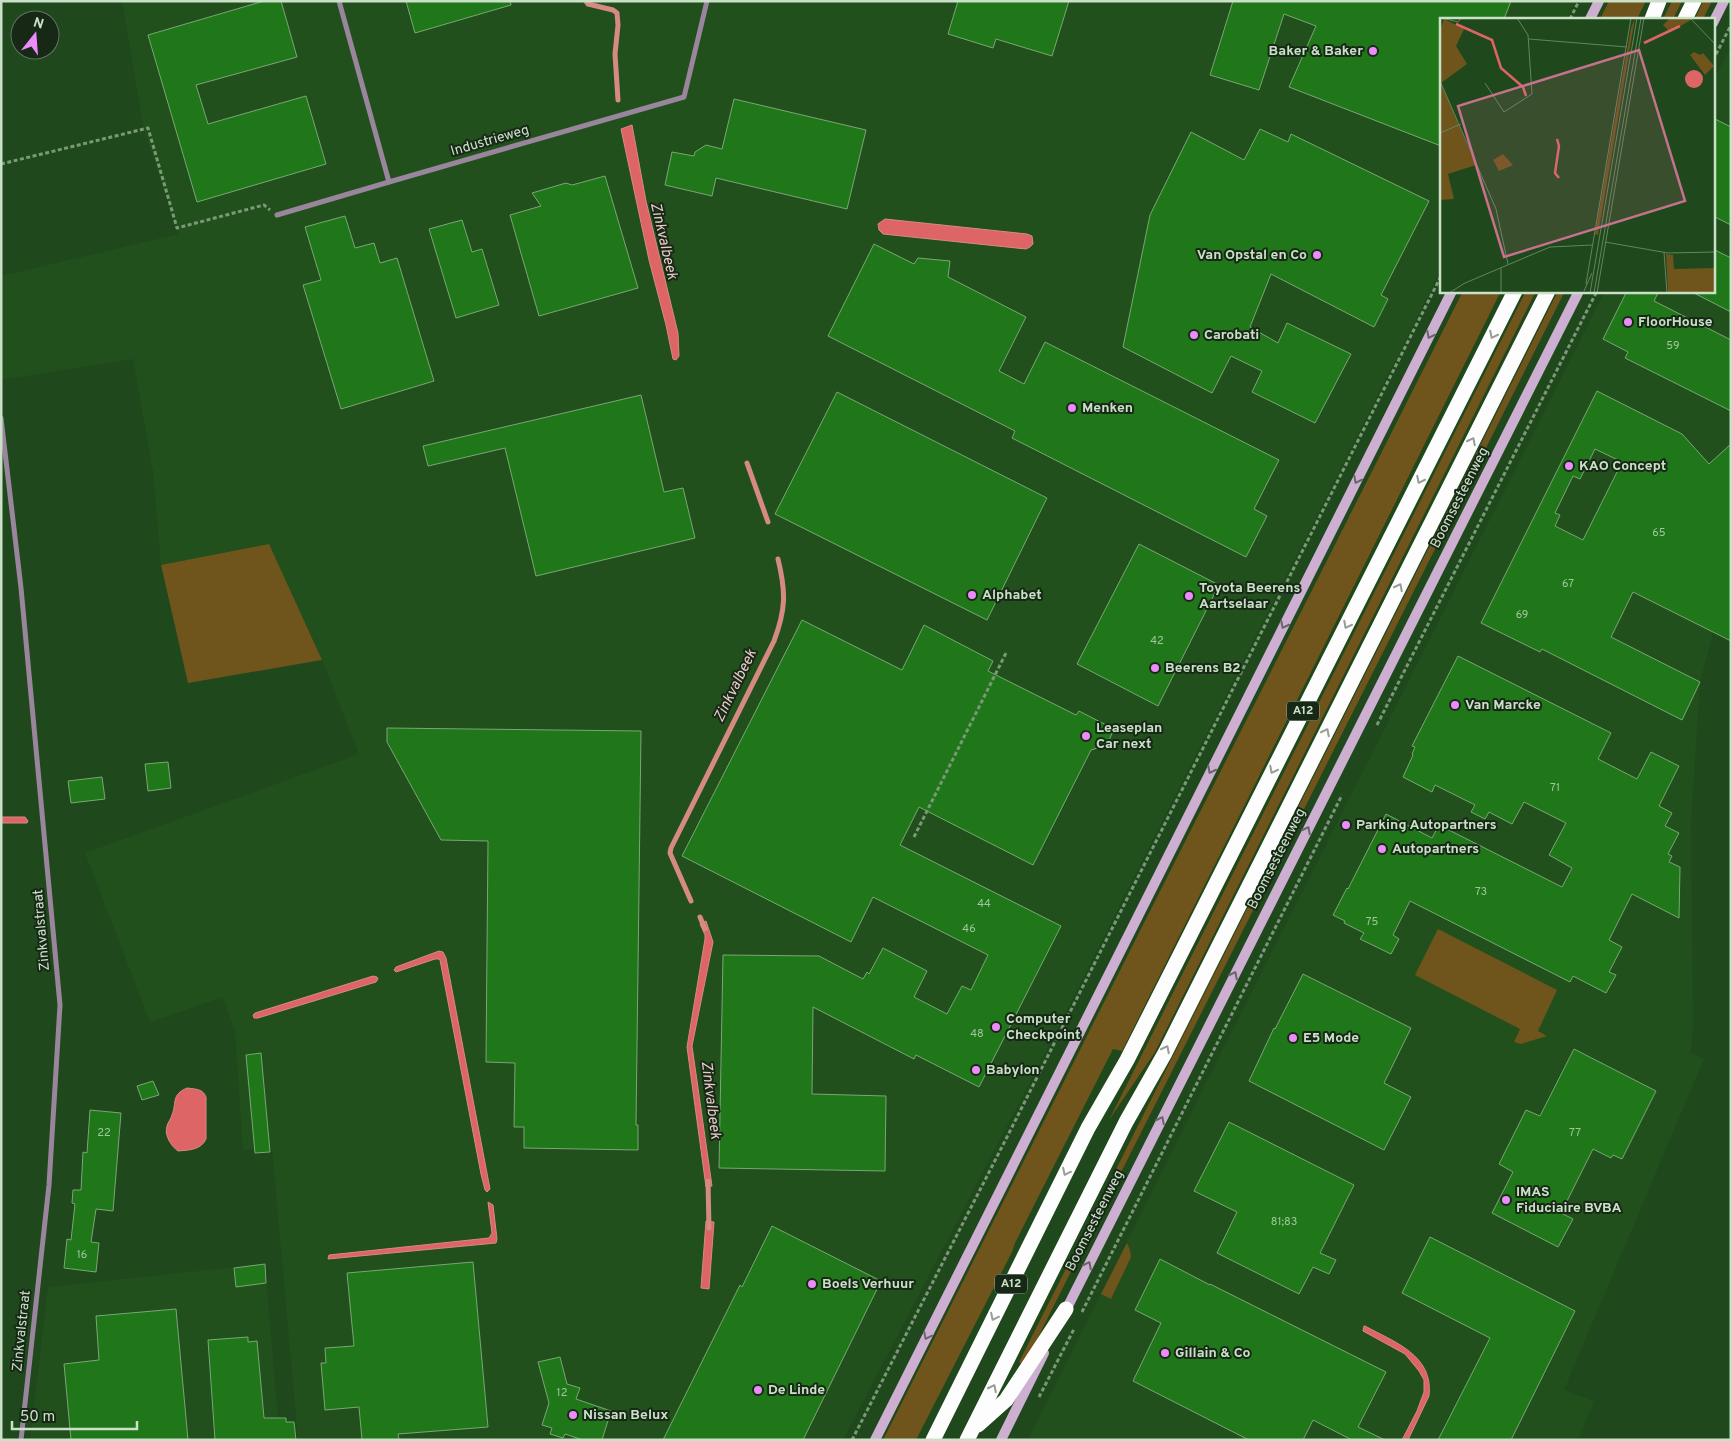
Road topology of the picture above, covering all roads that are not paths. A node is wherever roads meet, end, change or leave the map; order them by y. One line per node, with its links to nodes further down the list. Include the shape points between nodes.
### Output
1 (339, 1): 11 (street)
2 (707, 1): 11 (street, Industrieweg, via 684,97)
3 (1599, 1): 7 (main road)
4 (1659, 1): 8 (highway)
5 (1694, 1): 9 (highway)
6 (1724, 1): 10 (main road)
7 (1590, 18)
8 (1652, 18)
9 (1686, 18)
10 (1714, 21)
11 (389, 182): 12 (street)
12 (277, 215)
13 (1451, 292): 21 (main road, one-way to 21)
14 (1514, 292): 22 (highway, A12, one-way to 22, via 1128,1060 1088,1128)
15 (1547, 292): 19 (highway, A12, one-way to 15)
16 (1578, 292): 18 (main road, Boomsesteenweg, one-way to 16)
17 (1, 418): 20 (street, Zinkvalstraat, via 22,597 60,1005 49,1184)
18 (1066, 1309): 19 (highway, via 1006,1400); 23 (main road, Boomsesteenweg)
19 (969, 1436)
20 (22, 1440)
21 (874, 1440)
22 (933, 1440)
23 (1001, 1440)

